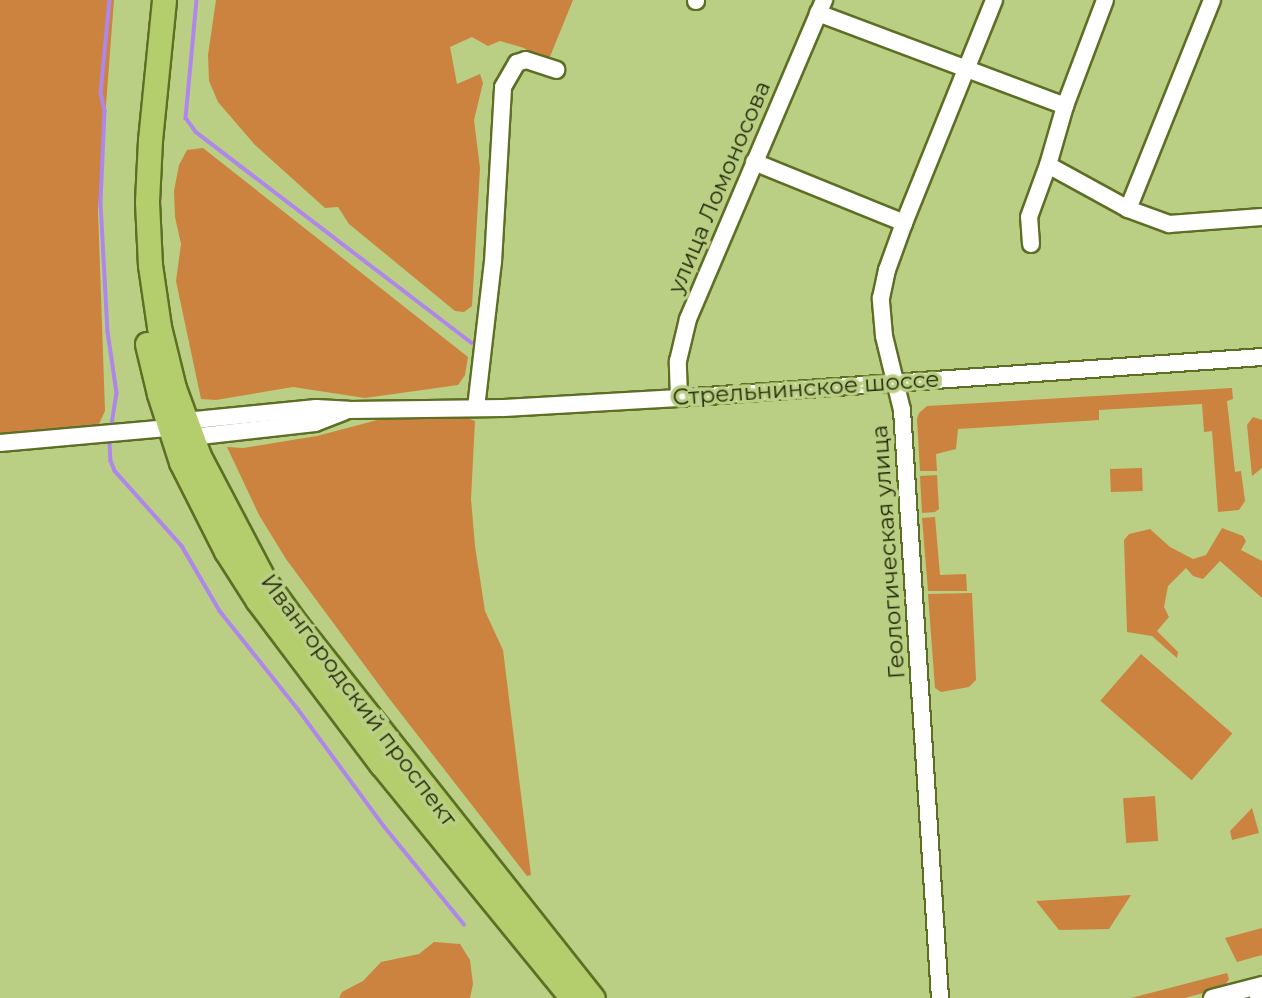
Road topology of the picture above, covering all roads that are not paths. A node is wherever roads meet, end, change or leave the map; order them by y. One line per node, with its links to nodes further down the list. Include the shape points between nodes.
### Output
1 (149, 0): 20 (highway, Ивангородский проспект, via 131,194 134,260 143,326)
2 (164, 0): 20 (highway, Ивангородский проспект, via 147,202 159,327)
3 (994, 0): 8 (street, Геологическая улица)
4 (1105, 0): 9 (street)
5 (1212, 0): 12 (street)
6 (821, 6): 8 (street); 10 (street, улица Ломоносова)
7 (556, 70): 19 (street, via 527,60 517,62 503,87 493,261)
8 (966, 70): 9 (street); 14 (street, Геологическая улица)
9 (1065, 106): 11 (street)
10 (754, 162): 14 (street); 18 (street, улица Ломоносова, via 688,319 678,361)
11 (1048, 165): 12 (street); 15 (street, via 1028,217)
12 (1128, 209): 13 (street, via 1169,224)
13 (1262, 217)
14 (904, 223): 17 (street, Геологическая улица, via 881,298 881,323)
15 (1031, 244)
16 (1262, 357): 17 (street, Стрельнинское шоссе)
17 (895, 381): 18 (street, Стрельнинское шоссе); 25 (street, Геологическая улица, via 902,411)
18 (679, 398): 19 (street, Стрельнинское шоссе)
19 (476, 408): 20 (street, Стрельнинское шоссе, via 316,408)
20 (182, 429): 21 (street, Стрельнинское шоссе); 23 (highway, Ивангородский проспект, via 198,498 258,601 381,764); 24 (highway, Ивангородский проспект, via 264,578)
21 (0, 443)
22 (1262, 985): 26 (street)
23 (572, 998)
24 (593, 998)
25 (940, 998)
26 (1212, 998)

